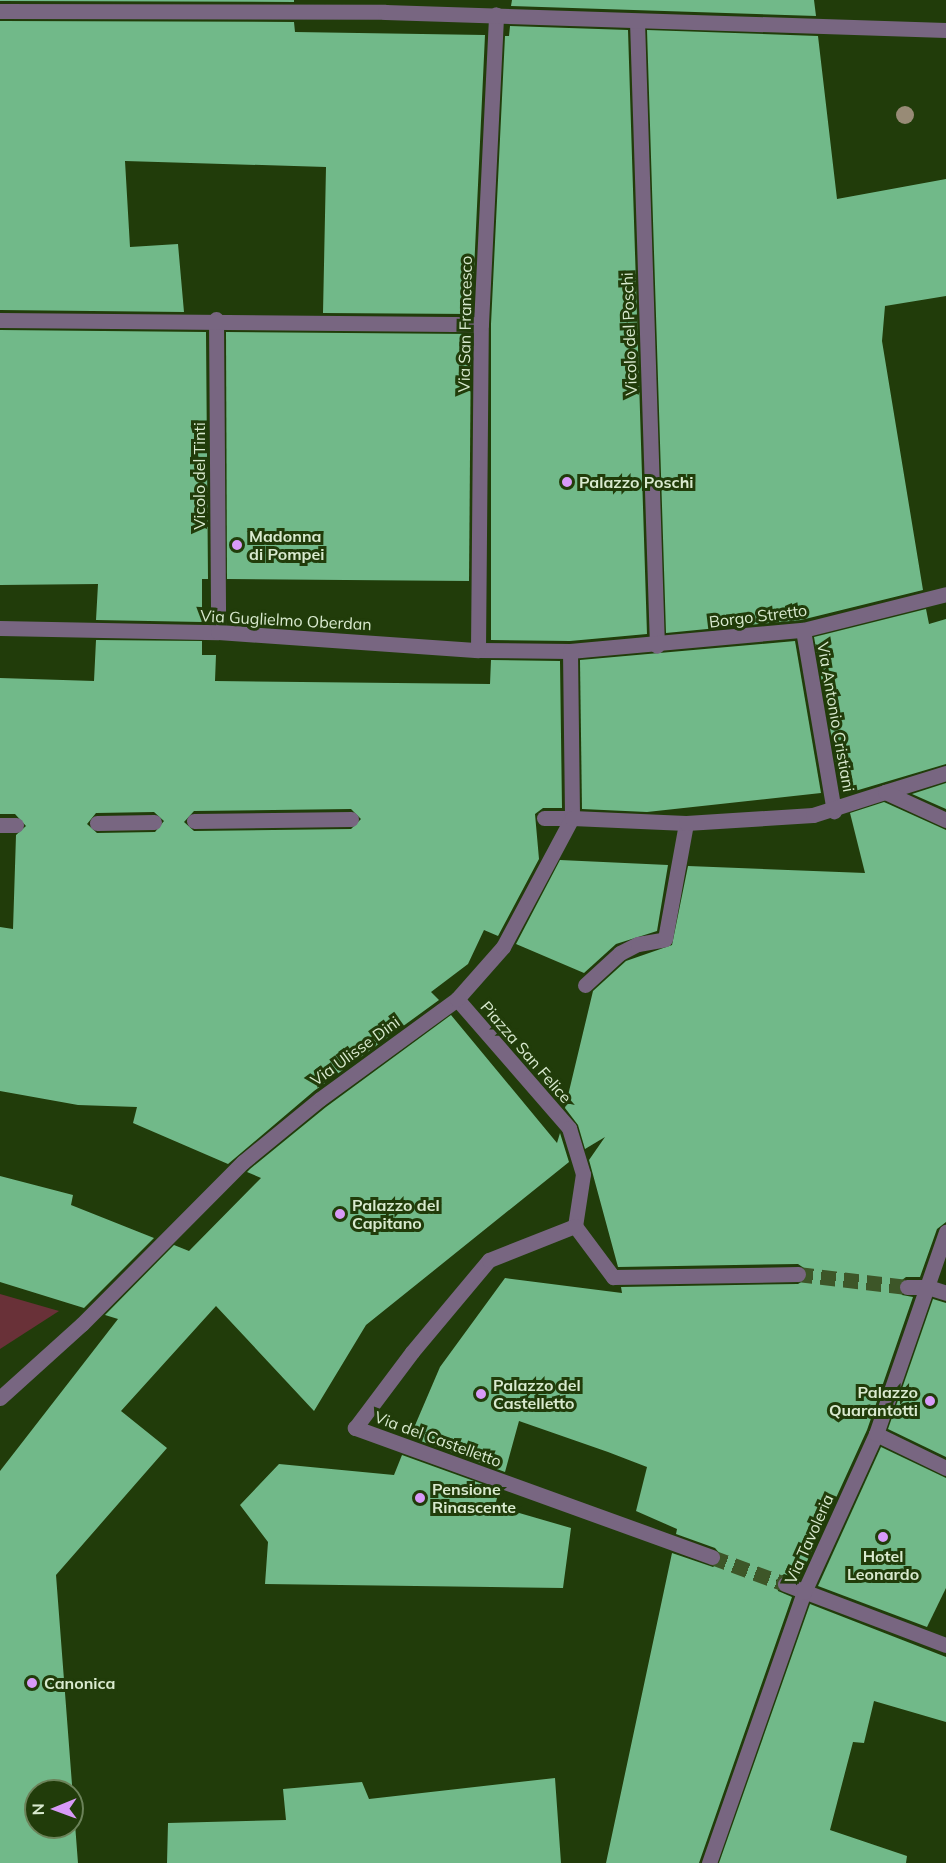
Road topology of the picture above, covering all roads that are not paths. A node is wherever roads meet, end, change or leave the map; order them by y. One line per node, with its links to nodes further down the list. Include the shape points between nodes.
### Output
1 (497, 7): 2 (street); 3 (street); 7 (street, Via San Francesco)
2 (0, 11)
3 (637, 21): 4 (street); 12 (street, Vicolo del Poschi)
4 (946, 30)
5 (0, 320): 6 (street)
6 (216, 320): 7 (street); 11 (street, Vicolo del Tinti)
7 (481, 324): 13 (street, Via San Francesco)
8 (946, 594): 10 (street, Borgo Stretto)
9 (0, 628): 11 (street, Via Guglielmo Oberdan)
10 (803, 630): 12 (street, Borgo Stretto); 17 (street, Via Antonio Cristiani)
11 (218, 632): 13 (street, Via Guglielmo Oberdan)
12 (657, 646): 14 (street, Borgo Stretto)
13 (478, 650): 14 (street, Via Guglielmo Oberdan)
14 (570, 651): 19 (street, Via Ulisse Dini)
15 (946, 773): 16 (street)
16 (885, 792): 17 (street); 21 (street)
17 (834, 811): 25 (street)
18 (543, 818): 19 (street)
19 (572, 818): 25 (street); 27 (street, Via Ulisse Dini, via 503,947)
20 (351, 819): 22 (street)
21 (946, 820)
22 (194, 821)
23 (154, 822): 24 (street)
24 (97, 823)
25 (686, 823): 26 (street, via 665,939 638,944 620,953)
26 (585, 984)
27 (457, 999): 28 (street, Piazza San Felice, via 569,1128 583,1174); 34 (street, Via Ulisse Dini, via 320,1099 243,1162 82,1324)
28 (575, 1227): 30 (street, via 613,1277); 37 (street, Via del Castelletto, via 489,1260 355,1428)
29 (946, 1232): 32 (street, Via Tavoleria)
30 (798, 1274)
31 (907, 1287): 32 (street)
32 (928, 1287): 33 (street); 35 (street, Via Tavoleria)
33 (946, 1293)
34 (0, 1398)
35 (876, 1434): 36 (street); 39 (street, Via Tavoleria)
36 (946, 1468)
37 (712, 1557)
38 (785, 1584): 39 (street)
39 (804, 1592): 40 (street); 41 (street, Via Tavoleria)
40 (946, 1645)
41 (709, 1863)

